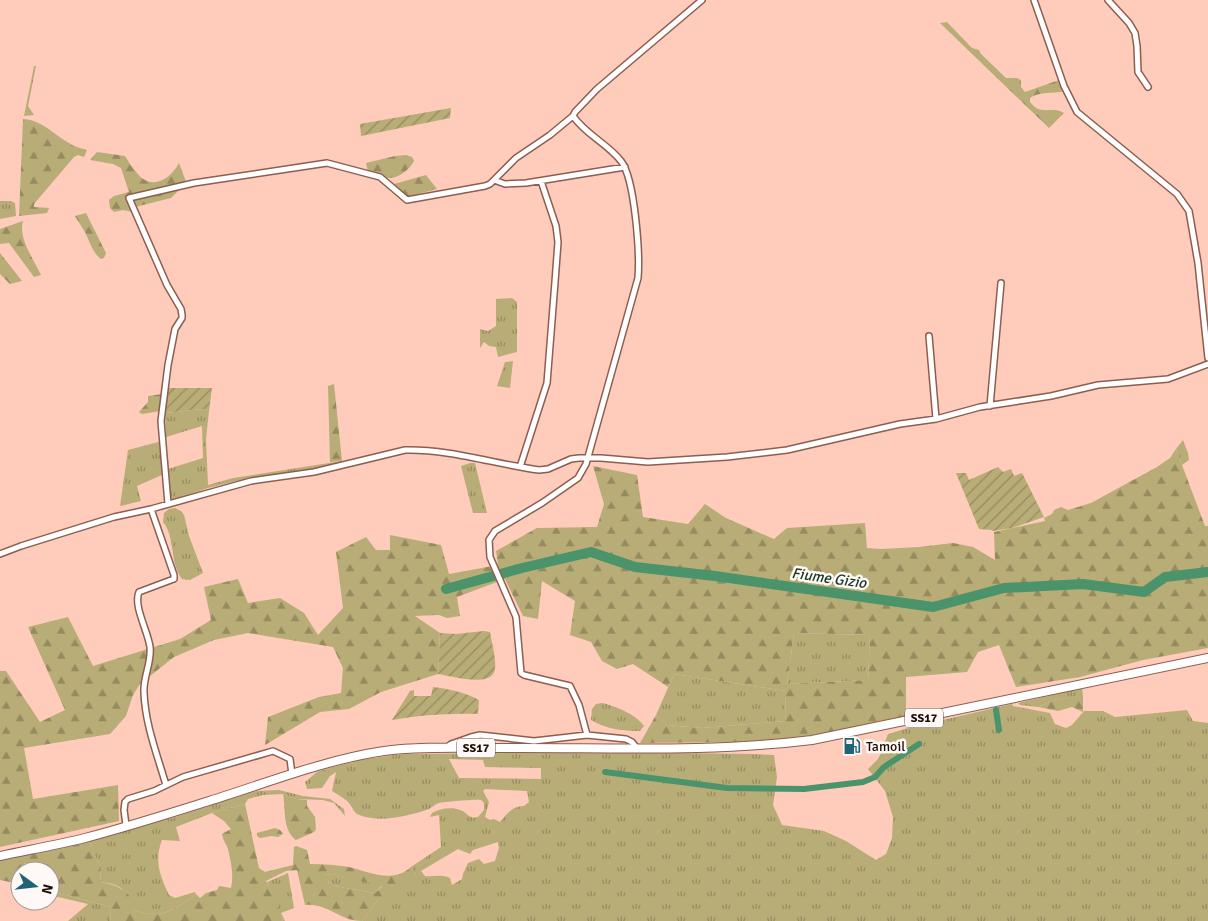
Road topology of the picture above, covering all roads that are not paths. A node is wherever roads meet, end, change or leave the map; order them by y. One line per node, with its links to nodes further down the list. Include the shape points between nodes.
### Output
1 (702, 0): 5 (street, via 597,89)
2 (1034, 0): 11 (street, via 1064,86 1077,112 1177,194 1188,211 1198,263)
3 (1108, 0): 4 (street, via 1135,33 1138,72)
4 (1148, 87)
5 (573, 116): 6 (street); 7 (street, via 516,158)
6 (625, 167): 8 (street); 15 (street, via 633,206 638,278)
7 (494, 180): 8 (street, via 506,184); 17 (street, via 485,186 406,200 380,177 327,163 194,183 129,198 182,315 174,331 161,421)
8 (541, 181): 16 (street, via 558,242 547,382)
9 (1001, 283): 13 (street)
10 (929, 336): 14 (street)
11 (1208, 358)
12 (1208, 364): 13 (street, via 1168,379 1098,385)
13 (990, 406): 14 (street)
14 (936, 419): 15 (street, via 787,450 727,457 648,462)
15 (588, 458): 16 (street, via 571,459 548,469); 21 (street, via 578,478 495,531 489,540 495,569 516,617 521,673 570,686 580,704)
16 (520, 467): 17 (street, via 456,455 405,450 314,472 251,480)
17 (168, 504): 18 (street)
18 (150, 509): 19 (street); 26 (street, via 174,575 174,579 139,592 137,601 151,653 144,690 148,728)
19 (0, 554)
20 (1208, 658): 23 (main road, SS17, via 1016,702 812,740 707,748)
21 (587, 736): 22 (street); 23 (street, via 626,739)
22 (534, 744): 23 (main road, SS17); 24 (main road, SS17); 24 (street, via 480,735 451,744)
23 (636, 747)
24 (446, 749): 25 (main road, SS17, via 386,751)
25 (292, 774): 26 (street, via 290,759 273,751 191,774); 27 (main road, SS17)
26 (166, 785): 27 (street, via 125,802)
27 (126, 825): 28 (main road, SS17, via 85,838)
28 (0, 856)

